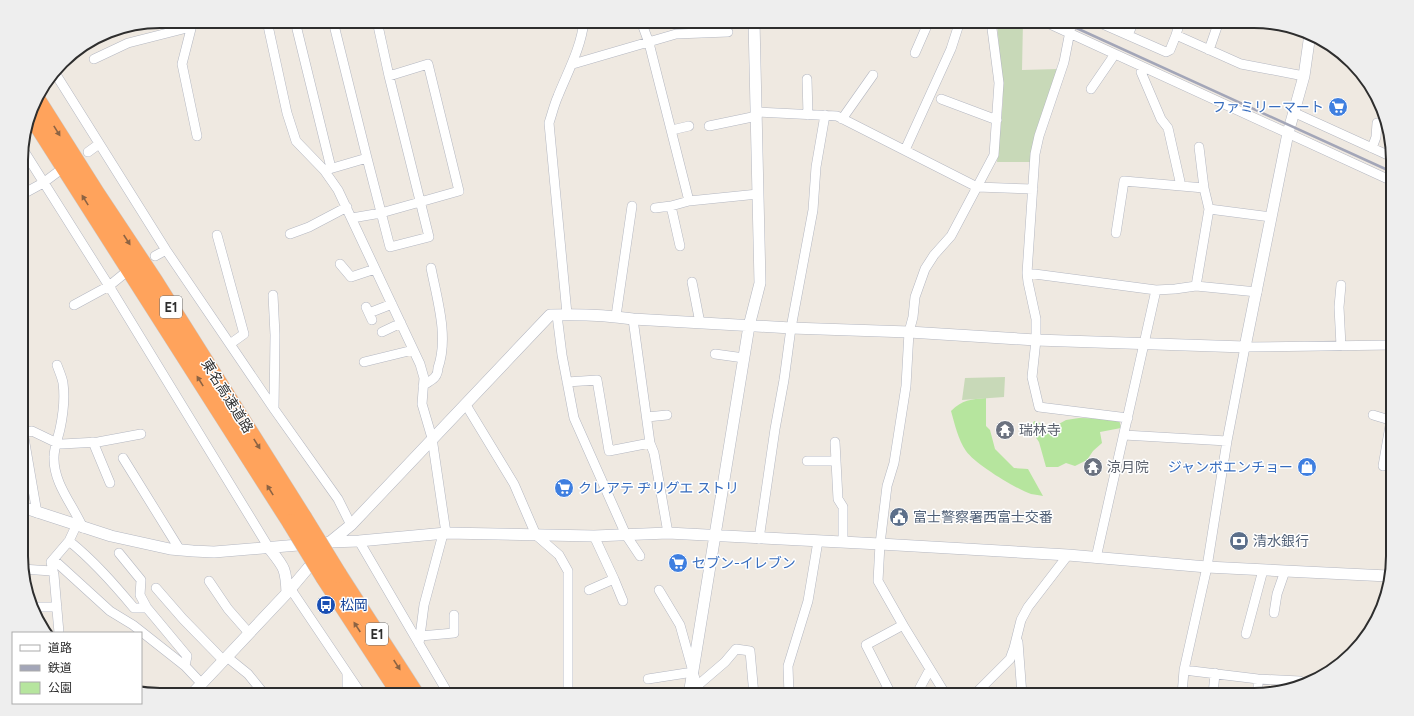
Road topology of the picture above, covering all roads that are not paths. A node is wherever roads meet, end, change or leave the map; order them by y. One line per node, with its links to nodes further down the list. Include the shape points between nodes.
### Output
1 (179, 28): 28 (street, via 128,43)
2 (191, 28): 51 (street, via 182,64)
3 (269, 28): 60 (street, via 287,113 296,140)
4 (297, 28): 60 (street)
5 (334, 28): 59 (street)
6 (379, 28): 32 (street)
7 (583, 28): 29 (street)
8 (644, 28): 24 (street)
9 (754, 28): 40 (street)
10 (926, 28): 26 (street)
11 (958, 28): 55 (street, via 951,49)
12 (993, 28): 45 (street, via 999,83)
13 (1058, 28): 20 (street)
14 (1070, 28): 20 (street)
15 (1112, 28): 21 (street)
16 (1131, 28): 21 (street)
17 (1178, 28): 22 (street)
18 (1217, 28): 25 (street)
19 (728, 32): 24 (street, via 676,34)
20 (1069, 33): 27 (street); 67 (street, via 1064,62 1035,154)
21 (1128, 35): 22 (street, via 1166,52 1170,50)
22 (1176, 35): 25 (street)
23 (1309, 41): 33 (street)
24 (649, 42): 29 (street); 49 (street)
25 (1209, 50): 33 (street, via 1240,64)
26 (915, 53)
27 (1115, 54): 30 (street); 36 (street)
28 (94, 59)
29 (573, 64): 101 (street, via 557,98 549,123)
30 (1142, 67): 50 (street); 64 (street, via 1141,72 1146,86 1161,119 1168,128)
31 (873, 75): 43 (street)
32 (389, 76): 71 (street); 71 (street, via 428,64 460,191)
33 (1304, 76): 39 (street)
34 (57, 78): 52 (street)
35 (807, 79): 41 (street)
36 (1090, 89)
37 (941, 100): 45 (street)
38 (40, 105): 148 (highway, 東名高速道路 / E1, one-way to 148, via 155,282)
39 (1293, 112): 50 (street); 54 (street)
40 (757, 114): 41 (street); 48 (street); 69 (street)
41 (808, 115): 42 (street)
42 (826, 115): 43 (street); 107 (street, via 816,167 813,210)
43 (842, 119): 55 (street)
44 (34, 120): 148 (highway, 東名高速道路 / E1, one-way to 44)
45 (997, 120): 65 (street, via 994,155)
46 (1377, 123): 54 (street)
47 (689, 126): 49 (street)
48 (708, 126)
49 (672, 130): 70 (street)
50 (1288, 133): 62 (street); 78 (street)
51 (197, 136)
52 (99, 144): 56 (street); 84 (street)
53 (1199, 147): 66 (street)
54 (1372, 148): 57 (street)
55 (905, 150): 65 (street)
56 (88, 152)
57 (1386, 154)
58 (28, 158): 63 (street)
59 (367, 158): 60 (street); 77 (street)
60 (328, 169): 74 (street)
61 (59, 171): 63 (street)
62 (1386, 178)
63 (44, 183): 68 (street); 93 (street)
64 (1180, 186): 66 (street); 80 (street, via 1124,181)
65 (977, 187): 67 (street); 109 (street, via 951,236 925,269 915,296)
66 (1204, 188): 76 (street)
67 (1033, 189): 90 (street)
68 (28, 191)
69 (758, 194): 70 (street); 106 (street, via 760,283)
70 (689, 201): 73 (street)
71 (420, 202): 77 (street); 77 (street, via 429,237 390,247)
72 (632, 206): 102 (street)
73 (671, 206): 75 (street); 83 (street)
74 (347, 208): 79 (street); 81 (street)
75 (655, 208)
76 (1209, 209): 78 (street); 94 (street)
77 (381, 212): 79 (street)
78 (1271, 217): 96 (street)
79 (352, 218): 88 (street)
80 (1116, 233)
81 (290, 234)
82 (217, 235): 111 (street, via 244,334)
83 (680, 246)
84 (166, 250): 85 (street); 111 (street)
85 (155, 256)
86 (340, 264): 88 (street, via 351,277)
87 (431, 268): 122 (street, via 440,311 442,348 435,377)
88 (375, 270): 98 (street)
89 (125, 273): 93 (street)
90 (1027, 273): 95 (street); 110 (street, via 1036,319)
91 (692, 282): 105 (street)
92 (1341, 285): 114 (street)
93 (109, 286): 99 (street); 164 (street)
94 (1196, 286): 95 (street); 96 (street)
95 (1156, 290): 112 (street)
96 (1257, 292): 115 (street)
97 (273, 295): 124 (street)
98 (392, 304): 100 (street); 104 (street)
99 (74, 305)
100 (369, 314)
101 (562, 314): 102 (street); 121 (street, via 562,355); 123 (street, via 550,315)
102 (616, 316): 103 (street)
103 (633, 319): 105 (street); 127 (street)
104 (400, 323): 108 (street); 116 (street)
105 (700, 323): 106 (street)
106 (749, 326): 107 (street); 118 (street)
107 (791, 328): 109 (street); 157 (street)
108 (382, 332)
109 (909, 332): 110 (street); 163 (street, via 906,386 894,463 887,486)
110 (1036, 340): 112 (street); 128 (street, via 1032,377 1039,407)
111 (230, 344): 124 (street)
112 (1145, 344): 115 (street); 128 (street)
113 (1386, 345): 114 (street)
114 (1341, 346): 115 (street)
115 (1245, 347): 134 (street)
116 (413, 350): 119 (street); 122 (street, via 424,378)
117 (715, 354): 118 (street)
118 (744, 358): 155 (street)
119 (364, 362)
120 (57, 365): 137 (street, via 63,383 63,413)
121 (567, 382): 138 (street, via 597,380 609,451); 154 (street, via 574,418)
122 (423, 386): 133 (street, via 422,404)
123 (466, 404): 133 (street); 153 (street, via 514,484)
124 (274, 409): 149 (street, via 338,499)
125 (667, 415): 127 (street)
126 (1373, 415): 129 (street)
127 (647, 417): 138 (street)
128 (1128, 418): 132 (street)
129 (1386, 419)
130 (28, 431): 137 (street)
131 (141, 434): 135 (street)
132 (1124, 435): 134 (street); 169 (street)
133 (432, 438): 149 (street); 151 (street)
134 (1227, 441): 171 (street)
135 (93, 442): 137 (street); 145 (street)
136 (835, 442): 142 (street)
137 (57, 443): 150 (street, via 54,456 59,482)
138 (650, 443): 152 (street)
139 (1386, 451): 144 (street)
140 (123, 458): 165 (street)
141 (807, 461): 142 (street)
142 (836, 461): 162 (street, via 838,500 843,507)
143 (28, 464): 147 (street)
144 (1383, 466)
145 (110, 483)
146 (28, 509): 147 (street)
147 (37, 513): 150 (street)
148 (297, 520): 176 (highway, 東名高速道路 / E1, bridge)
149 (351, 525): 161 (street)
150 (80, 527): 158 (street); 165 (street)
151 (444, 534): 153 (street); 159 (street); 197 (street, via 424,605)
152 (668, 534): 154 (street); 155 (street)
153 (536, 535): 156 (street); 216 (street, via 559,555 568,570)
154 (626, 535): 156 (street); 168 (street)
155 (715, 535): 157 (street); 202 (street)
156 (594, 536): 178 (street)
157 (759, 538): 160 (street)
158 (69, 541): 170 (street); 187 (street, via 102,570 134,608)
159 (358, 541): 161 (street); 197 (street)
160 (818, 541): 162 (street); 221 (street, via 808,601 788,666)
161 (330, 542): 164 (street); 181 (street)
162 (843, 542): 163 (street)
163 (880, 544): 167 (street); 190 (street, via 878,581)
164 (269, 548): 165 (street, via 214,552); 181 (street, via 284,567)
165 (180, 550)
166 (118, 553): 187 (street, via 141,580 140,595)
167 (1068, 555): 169 (street); 196 (street, via 1028,607 1021,620)
168 (640, 556)
169 (1096, 558): 171 (street)
170 (54, 560): 174 (street, via 51,562); 192 (street, via 110,611)
171 (1207, 567): 173 (street); 201 (street)
172 (29, 569): 174 (street)
173 (1263, 570): 175 (street); 195 (street)
174 (52, 571): 185 (street)
175 (1285, 571): 177 (street); 188 (street)
176 (331, 575): 213 (highway, 東名高速道路 / E1, one-way to 176); 214 (highway, 東名高速道路 / E1, one-way to 214)
177 (1385, 576)
178 (614, 579): 182 (street); 184 (street)
179 (209, 581): 193 (street)
180 (156, 588): 198 (street, via 183,619)
181 (289, 590): 193 (street); 203 (street)
182 (589, 590)
183 (659, 590): 202 (street, via 680,625)
184 (623, 601)
185 (57, 607): 186 (street); 191 (street)
186 (38, 608)
187 (147, 608): 199 (street, via 187,656)
188 (1274, 613)
189 (454, 614): 197 (street, via 454,633)
190 (903, 625): 200 (street); 222 (street, via 866,645)
191 (59, 632)
192 (140, 632)
193 (249, 633): 198 (street)
194 (142, 634): 199 (street)
195 (1246, 634)
196 (1017, 637): 225 (street, via 1010,659); 226 (street)
197 (420, 640): 215 (street)
198 (225, 659): 208 (street); 210 (street, via 248,674)
199 (185, 666): 208 (street)
200 (930, 670): 223 (street); 224 (street)
201 (1184, 670): 204 (street); 227 (street)
202 (693, 672): 206 (street); 217 (street); 218 (street)
203 (346, 673): 211 (street); 212 (street)
204 (1215, 673): 205 (street); 228 (street)
205 (1258, 679): 207 (street); 229 (street)
206 (648, 680)
207 (1293, 682)
208 (202, 684): 209 (street)
209 (198, 688)
210 (259, 688)
211 (347, 688)
212 (357, 688)
213 (397, 688)
214 (411, 688)
215 (445, 688)
216 (568, 688)
217 (690, 688)
218 (697, 688)
219 (700, 688): 220 (street, via 736,649 750,651)
220 (753, 688)
221 (789, 688)
222 (888, 688)
223 (920, 688)
224 (942, 688)
225 (981, 688)
226 (1021, 688)
227 (1183, 688)
228 (1214, 688)
229 (1258, 688)

